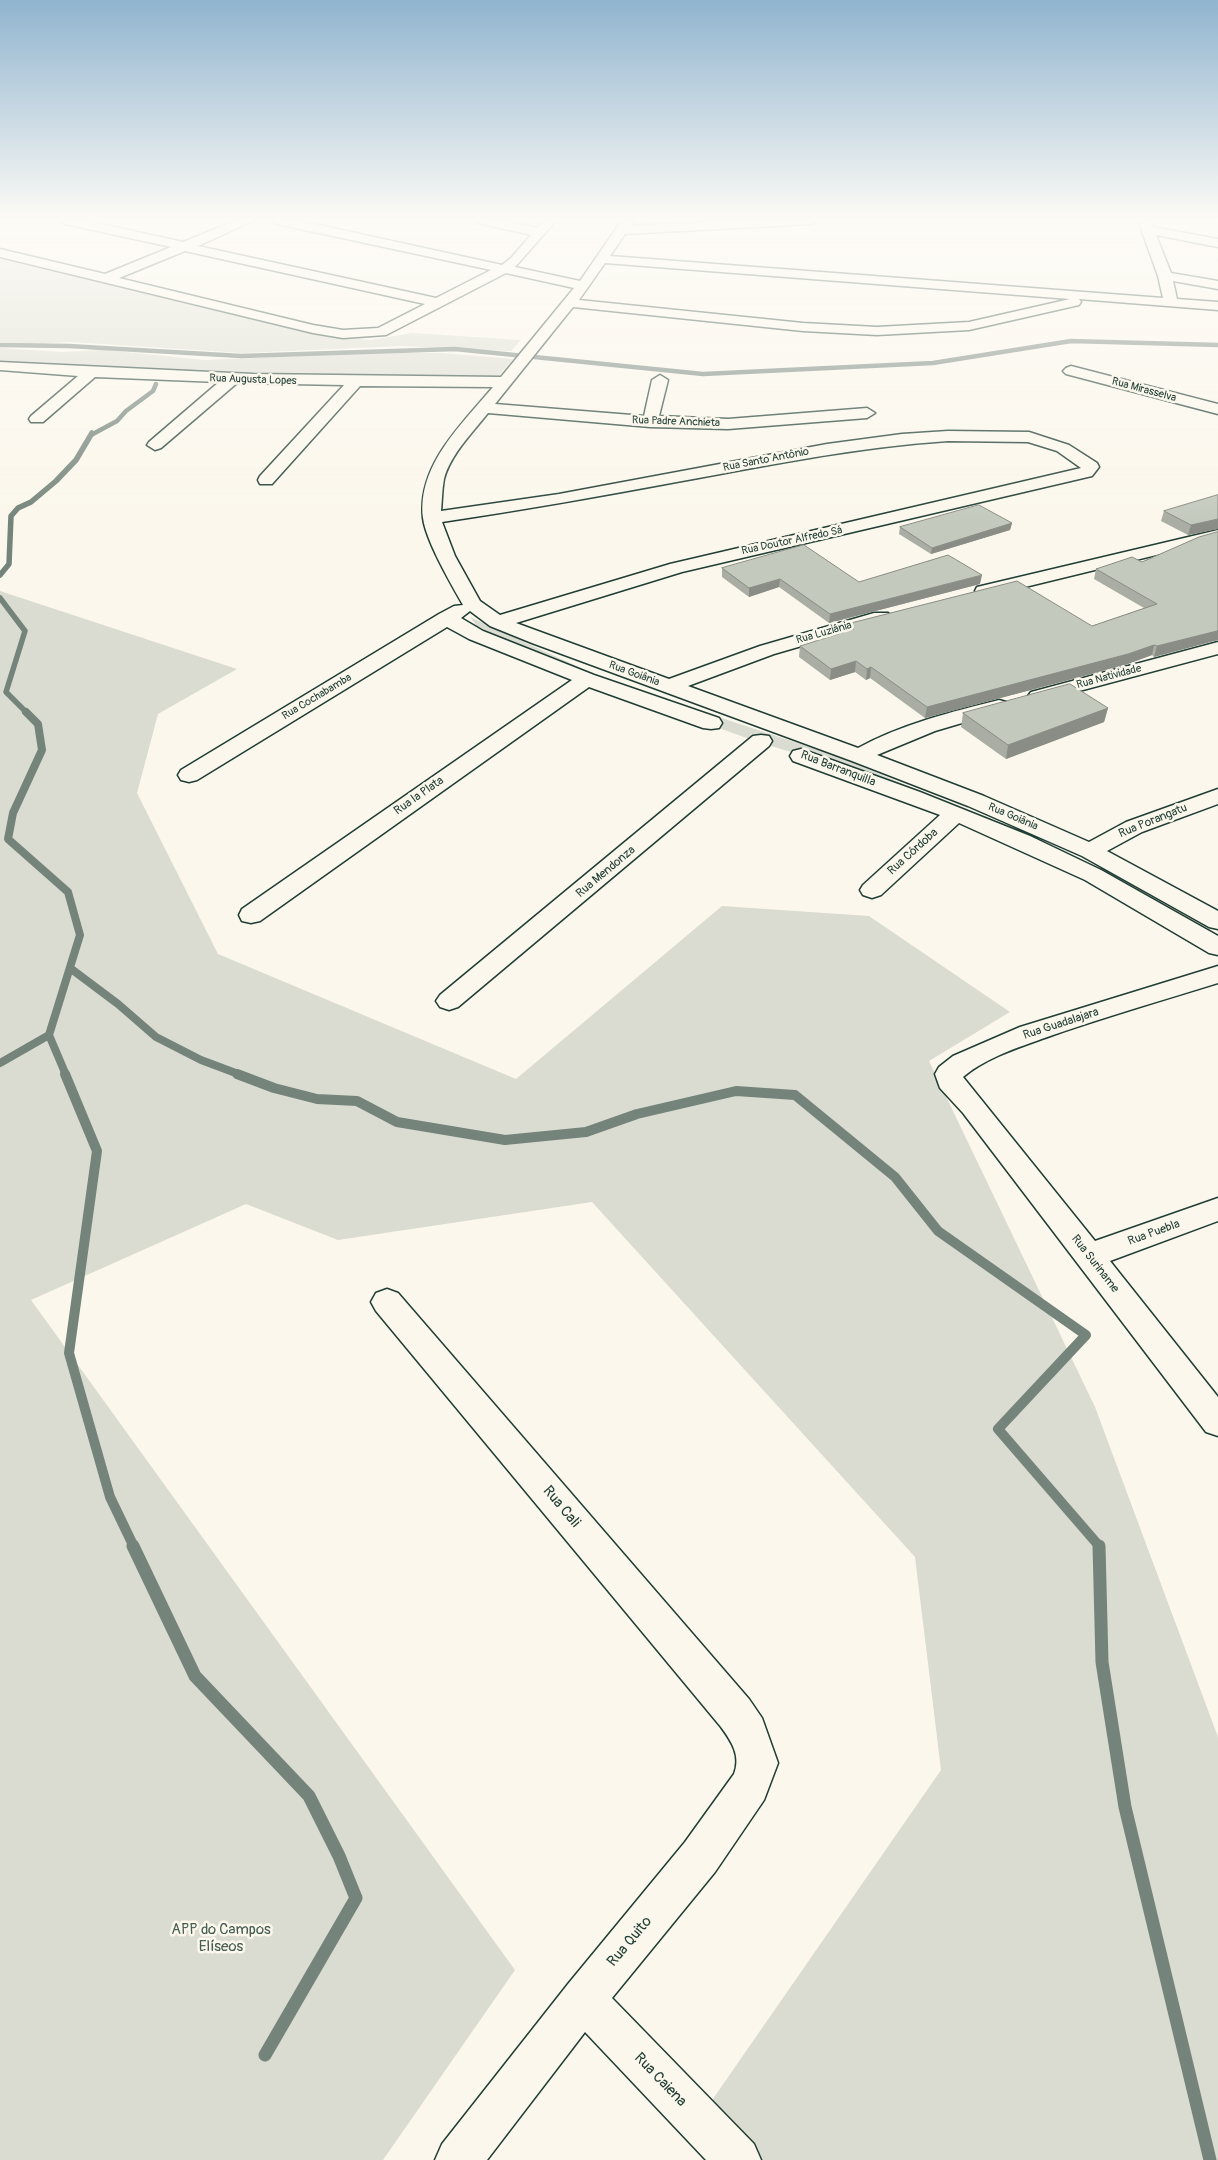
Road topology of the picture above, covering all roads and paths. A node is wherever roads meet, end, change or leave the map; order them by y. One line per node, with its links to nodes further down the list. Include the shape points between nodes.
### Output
1 (279, 321): 2 (street, via 343,334 377,333)
2 (405, 321)
3 (556, 321): 12 (street, Rua Goiânia)
4 (736, 321): 5 (street, via 862,331 954,328)
5 (992, 321)
6 (0, 366): 8 (street, Rua Augusta Lopes)
7 (1071, 371): 14 (street, Rua Mirasselva)
8 (90, 372): 9 (street, Rua Augusta Lopes); 16 (street)
9 (231, 380): 11 (street, Rua Augusta Lopes); 18 (street)
10 (660, 380): 17 (street)
11 (355, 382): 12 (street, Rua Augusta Lopes); 22 (street)
12 (506, 382): 13 (street, Rua Goiânia)
13 (485, 408): 17 (street, Rua Padre Anchieta); 23 (street, Rua Goiânia, via 458,440 437,473)
14 (1218, 409)
15 (867, 413): 17 (street, Rua Padre Anchieta, via 728,424)
16 (37, 419)
17 (650, 422)
18 (155, 445)
19 (827, 449): 20 (street); 21 (street, Rua Santo Antônio, via 902,439 1024,436 1062,448 1089,464); 23 (street, Rua Santo Antônio, via 559,499)
20 (849, 465)
21 (1089, 470): 29 (street, Rua Doutor Alfredo Sá, via 1070,478 677,568)
22 (266, 480)
23 (432, 518): 26 (street, Rua Goiânia, via 446,556)
24 (1218, 535): 25 (street)
25 (965, 595)
26 (472, 604): 28 (street, Rua Cochabamba); 29 (street, Rua Goiânia)
27 (902, 611): 32 (street, Rua Luziânia, via 767,650)
28 (446, 618): 31 (street, Rua Barranquilla, via 476,635); 35 (street, Rua Cochabamba)
29 (497, 622): 32 (street, Rua Goiânia)
30 (1218, 648): 34 (street, Rua Natividade, via 916,730 882,742)
31 (587, 679): 33 (street, Rua Barranquilla); 40 (street, Rua la Plata)
32 (667, 687): 34 (street, Rua Goiânia)
33 (761, 741): 37 (street, Rua Barranquilla); 44 (street, Rua Mendonza)
34 (860, 756): 38 (street, Rua Goiânia, via 976,801)
35 (189, 775)
36 (1218, 796): 38 (street, Rua Porangatu, via 1134,827)
37 (955, 814): 38 (street, Rua Barranquilla); 39 (street, Rua Córdoba)
38 (1098, 862): 41 (street, Rua Goiânia); 42 (street, Rua Barranquilla)
39 (872, 890)
40 (251, 915)
41 (1218, 921)
42 (1218, 947)
43 (1218, 974): 45 (street, Rua Guadalajara, via 1046,1028 988,1049 956,1066 950,1071 950,1081)
44 (448, 1002)
45 (973, 1106): 47 (street, Rua Suriname)
46 (1218, 1209): 47 (street, Rua Puebla)
47 (1090, 1256): 49 (street, Rua Suriname)
48 (387, 1302): 50 (street, Rua Cali)
49 (1218, 1422)
50 (735, 1713): 51 (street, Rua Quito, via 748,1732 758,1763 750,1786 700,1857)
51 (583, 1999): 52 (street, Rua Quito); 53 (street, Rua Caiena)
52 (458, 2160)
53 (738, 2160)

